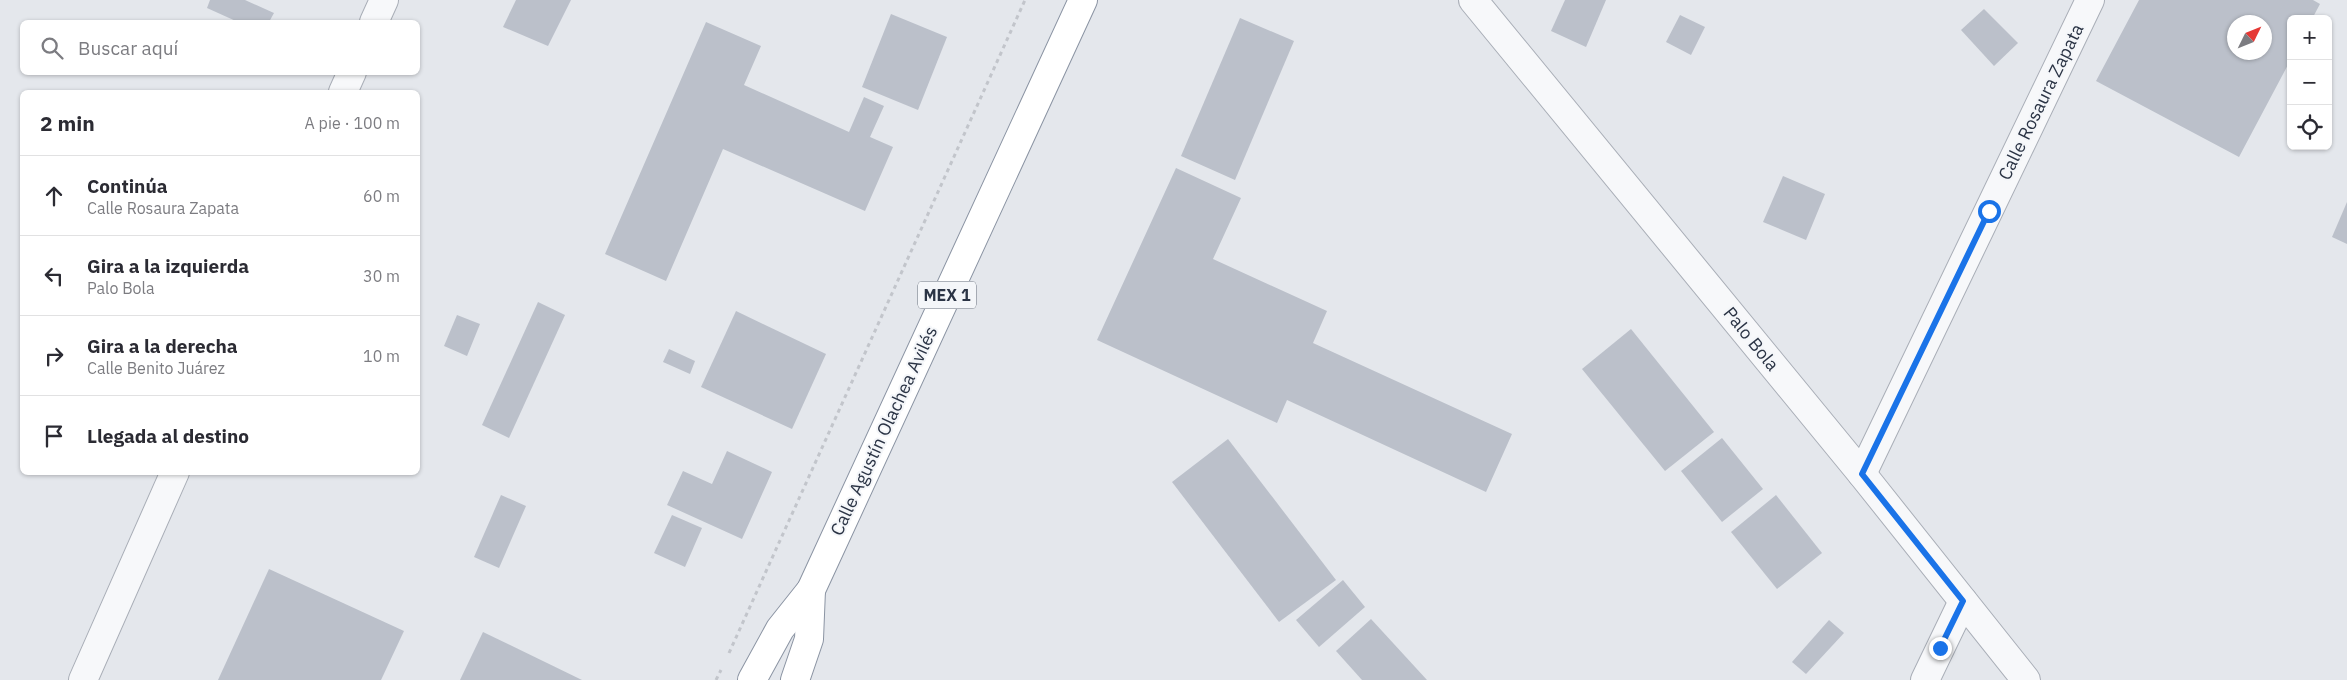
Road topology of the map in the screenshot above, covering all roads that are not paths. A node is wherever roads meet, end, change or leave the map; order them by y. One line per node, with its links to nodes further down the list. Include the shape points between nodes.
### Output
1 (384, 0): 5 (street)
2 (1083, 0): 10 (highway, Calle Agustín Olachea Avilés / MEX 1)
3 (1473, 0): 8 (street, Palo Bola)
4 (2090, 0): 8 (street, Calle Rosaura Zapata)
5 (375, 20)
6 (351, 75): 7 (street)
7 (344, 90)
8 (1862, 474): 11 (street, Palo Bola)
9 (174, 475): 12 (street)
10 (811, 590): 13 (highway, Calle Agustín Olachea Avilés / MEX 1, via 780,629); 14 (highway, Calle Agustín Olachea Avilés / MEX 1, via 809,639)
11 (1963, 601): 15 (street); 16 (street, Palo Bola)
12 (83, 680)
13 (752, 680)
14 (796, 680)
15 (1925, 680)
16 (2026, 680)

